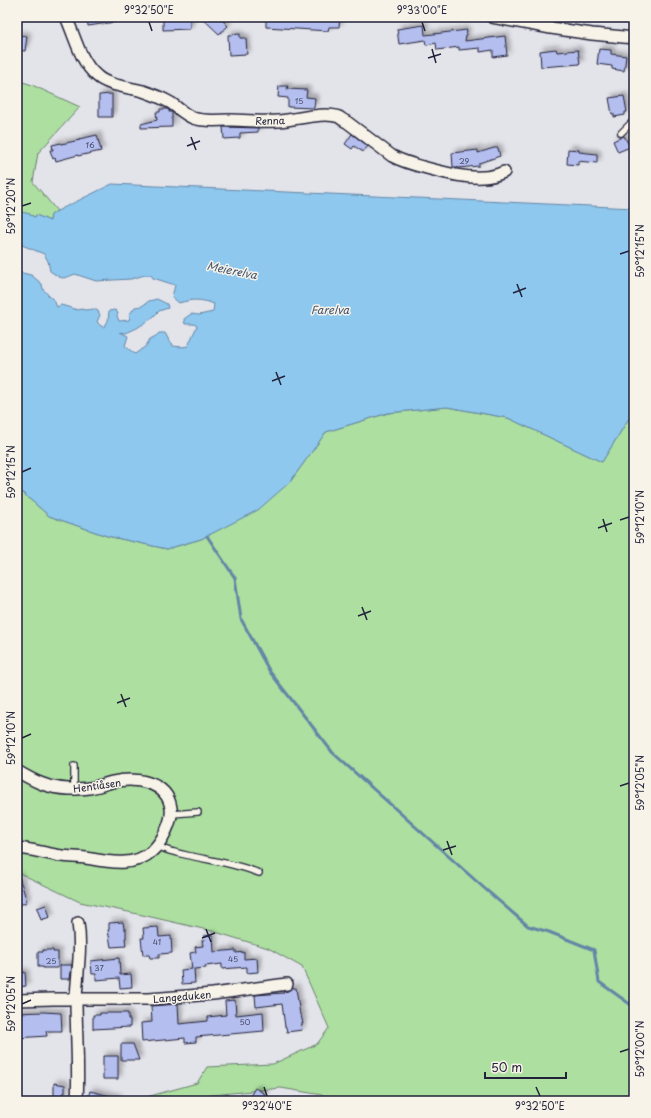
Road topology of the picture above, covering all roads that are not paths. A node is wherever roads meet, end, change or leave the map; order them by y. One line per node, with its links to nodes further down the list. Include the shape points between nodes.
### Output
1 (66, 17): 6 (street, Renna, via 85,60 98,77 160,97 195,119 274,121 339,117 392,156 411,164 461,176 484,177)
2 (492, 17): 3 (street, via 551,28)
3 (634, 38)
4 (634, 120): 5 (lane)
5 (621, 133)
6 (504, 172)
7 (74, 766): 9 (lane)
8 (17, 771): 9 (street, Hentiåsen, via 51,787)
9 (74, 789): 11 (street, Hentiåsen, via 128,781 153,784 166,795)
10 (198, 812): 11 (lane)
11 (172, 814): 12 (street)
12 (157, 846): 13 (street, via 141,859 120,863); 14 (lane)
13 (17, 848)
14 (259, 873)
15 (78, 923): 18 (street, via 80,948)
16 (287, 984): 18 (street, Langeduken, via 213,994)
17 (17, 1000): 18 (street, Langeduken)
18 (76, 1000): 19 (street)
19 (77, 1101)

